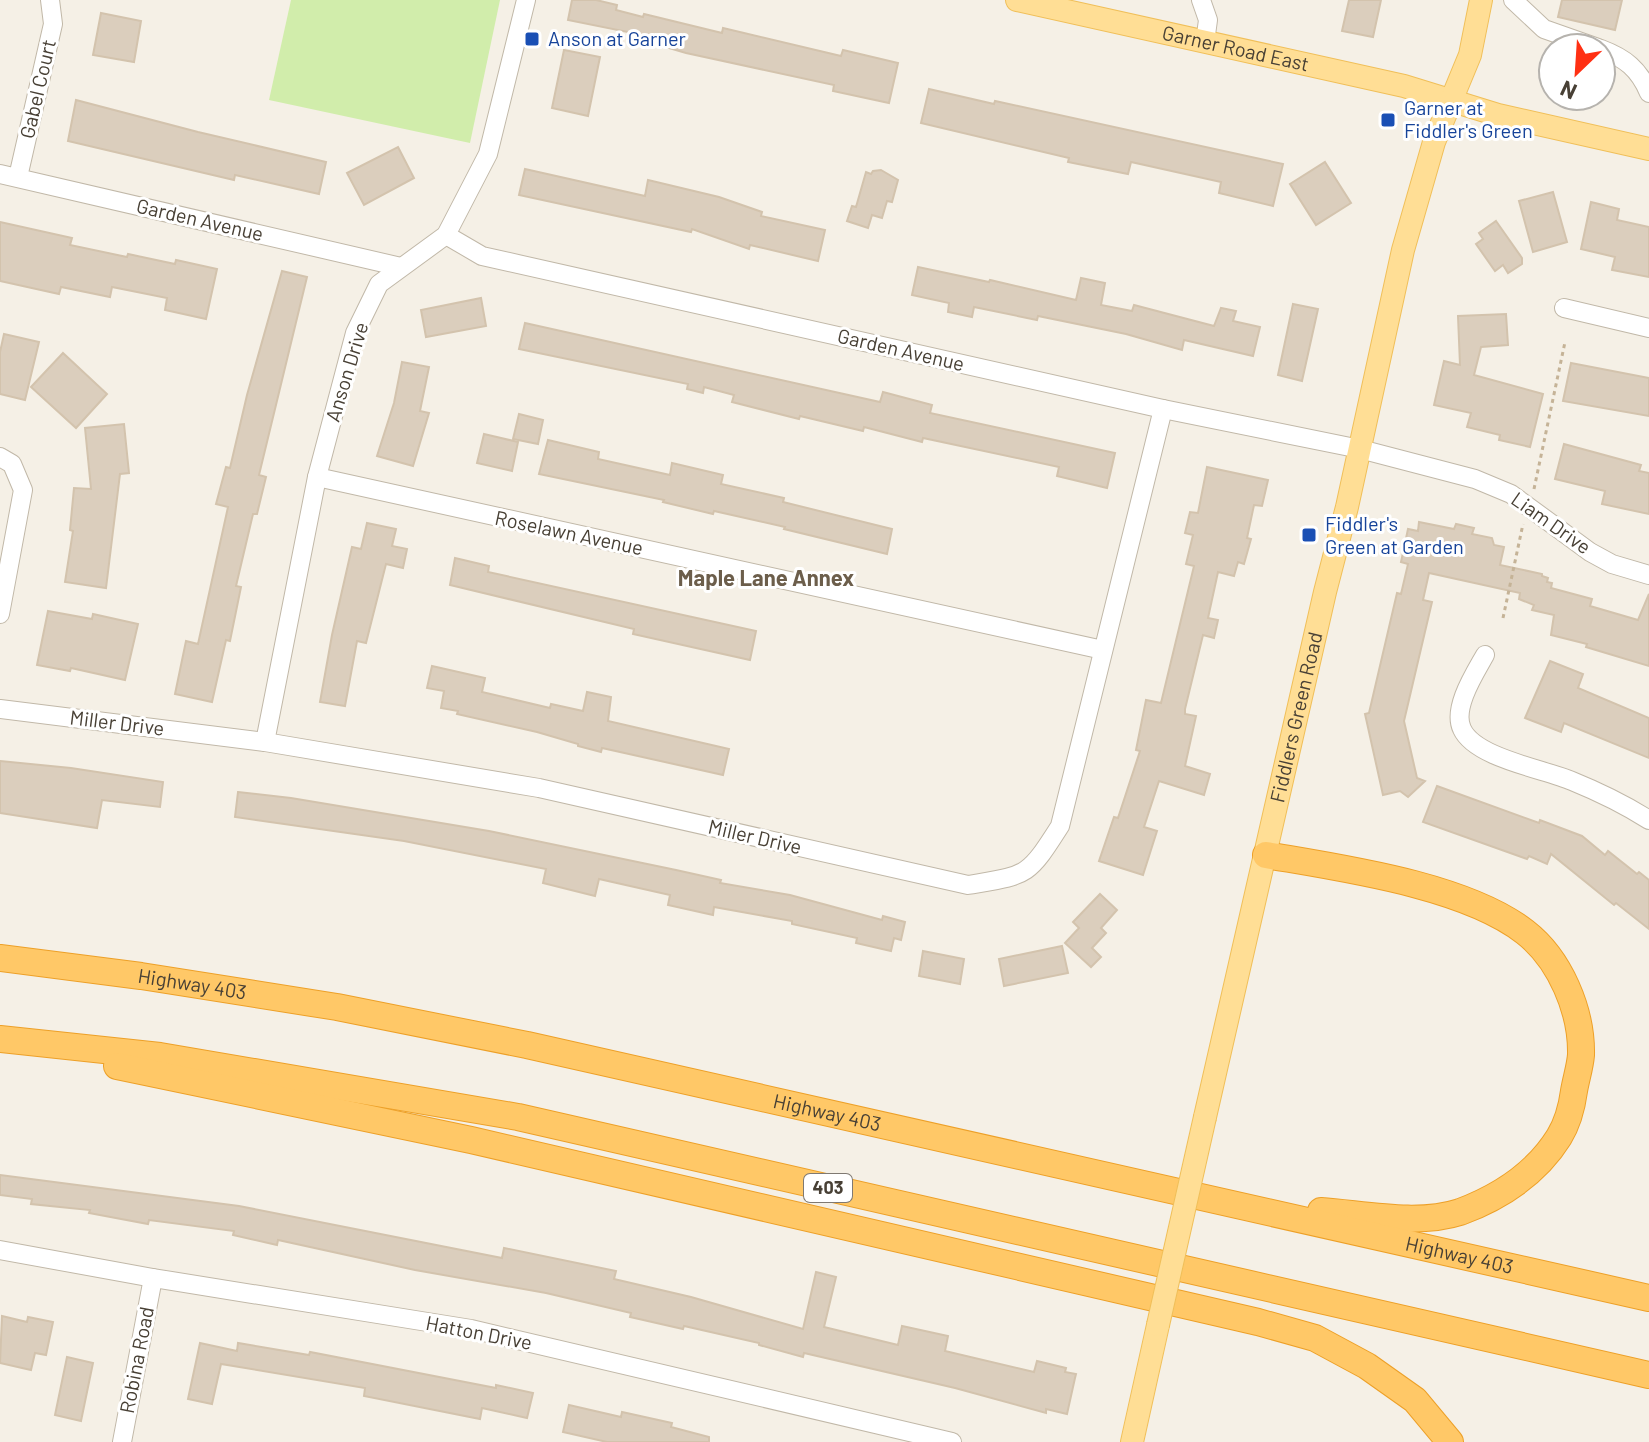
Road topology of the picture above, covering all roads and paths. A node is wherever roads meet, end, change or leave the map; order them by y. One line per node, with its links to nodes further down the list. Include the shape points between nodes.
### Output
1 (50, 0): 13 (street, Gabel Court, via 53,24)
2 (526, 0): 14 (street, Anson Drive, via 488,154)
3 (1017, 0): 8 (main road, Garner Road East)
4 (1201, 0): 8 (street, via 1208,20)
5 (1481, 0): 11 (main road, Fiddlers Green Road, via 1470,55)
6 (1513, 0): 7 (street)
7 (1552, 32)
8 (1205, 42): 11 (main road, Garner Road East)
9 (1617, 55): 10 (street, via 1640,74)
10 (1649, 93)
11 (1451, 101): 12 (main road, Garner Road East); 20 (main road, Fiddlers Green Road, via 1403,250)
12 (1649, 149)
13 (9, 176): 15 (street, Garden Avenue)
14 (446, 235): 15 (street, Anson Drive); 19 (street, Garden Avenue, via 482,256)
15 (401, 267): 22 (street, Anson Drive, via 379,284 355,333)
16 (1564, 308): 17 (street)
17 (1649, 328)
18 (1565, 342): 23 (path)
19 (1163, 409): 20 (street, Garden Avenue); 28 (street, Miller Drive)
20 (1360, 449): 25 (street, Liam Drive, via 1495,485 1590,552); 33 (main road, Fiddlers Green Road)
21 (0, 457): 26 (street, via 12,464 23,490)
22 (317, 477): 28 (street, Roselawn Avenue); 31 (street, Anson Drive)
23 (1532, 492)
24 (1524, 520): 27 (path)
25 (1649, 575)
26 (0, 614)
27 (1503, 618)
28 (1103, 650): 31 (street, Miller Drive, via 1060,826 1037,862 1018,877 968,885 539,788)
29 (1485, 655): 32 (street, via 1466,689 1460,716 1469,739 1492,754 1618,801)
30 (0, 709): 31 (street, Miller Drive)
31 (265, 742)
32 (1649, 820)
33 (1266, 855): 36 (highway, via 1355,870 1469,901 1522,929 1542,946 1559,973 1574,1007 1581,1055 1567,1119 1543,1159 1520,1182 1458,1212 1420,1218); 43 (main road, Fiddlers Green Road, bridge)
34 (0, 958): 36 (highway, Highway 403, via 337,1007 512,1042)
35 (0, 1040): 40 (highway, 403, via 160,1056 518,1117); 44 (highway, via 471,1140 1258,1322 1315,1338 1367,1366 1415,1400)
36 (1233, 1205): 39 (highway, Highway 403)
37 (0, 1250): 38 (street, Hatton Drive)
38 (153, 1278): 41 (street, Robina Road); 42 (street, Hatton Drive, via 471,1329)
39 (1649, 1298)
40 (1649, 1375)
41 (122, 1442)
42 (952, 1442)
43 (1132, 1442)
44 (1450, 1442)

